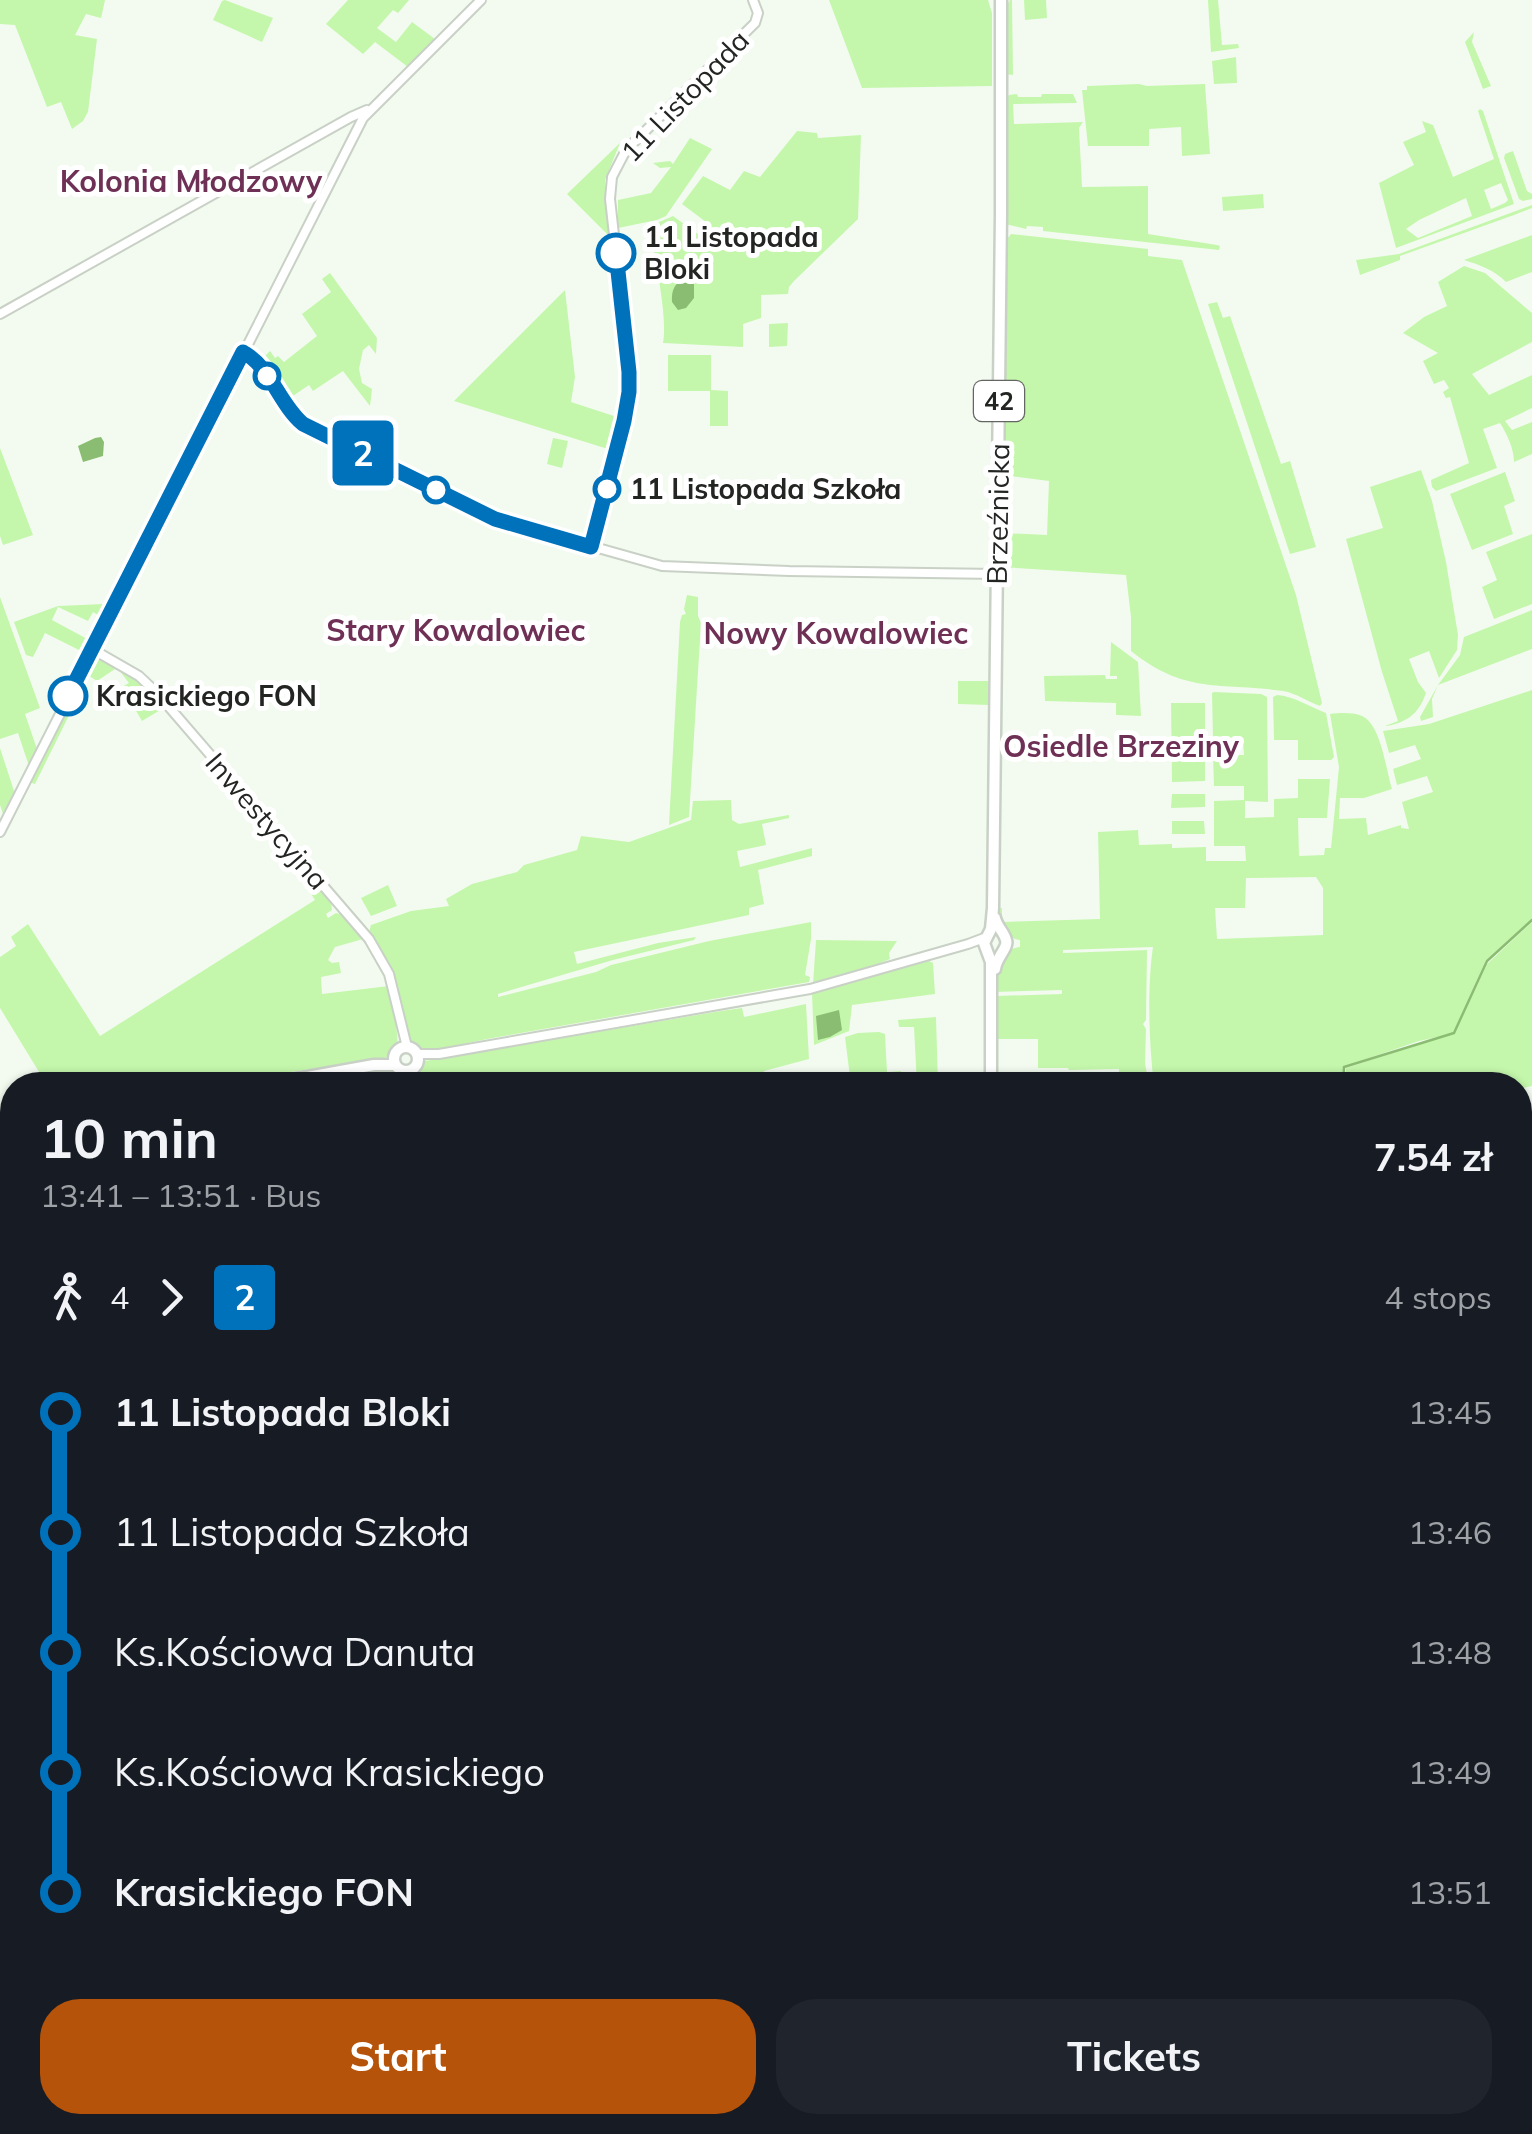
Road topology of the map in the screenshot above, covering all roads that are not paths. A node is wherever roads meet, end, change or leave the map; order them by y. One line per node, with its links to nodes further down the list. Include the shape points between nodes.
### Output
1 (481, 0): 4 (street)
2 (753, 0): 9 (street, 11 Listopada, via 755,23 626,150 612,177 629,392)
3 (1001, 0): 10 (main road, Brzeźnicka / 42)
4 (370, 109): 5 (street); 6 (street)
5 (346, 121): 6 (street); 7 (street)
6 (360, 125): 8 (street)
7 (0, 314)
8 (243, 352): 9 (street, via 303,424 495,519); 11 (street)
9 (591, 547): 10 (street, via 677,568)
10 (997, 574): 13 (main road, Brzeźnicka / 42)
11 (92, 649): 12 (street); 18 (street, Inwestycyjna, via 157,693 369,938 388,974)
12 (0, 832)
13 (992, 908): 14 (main road, Brzeźnicka / 42); 15 (main road, Brzeźnicka / 42)
14 (1002, 933): 15 (main road); 17 (main road, 42, via 1007,943)
15 (986, 935): 16 (street); 17 (main road, 42)
16 (952, 948): 17 (street); 18 (street, via 810,988)
17 (992, 952): 20 (main road, 42)
18 (406, 1064): 19 (main road)
19 (335, 1072)
20 (991, 1072)

